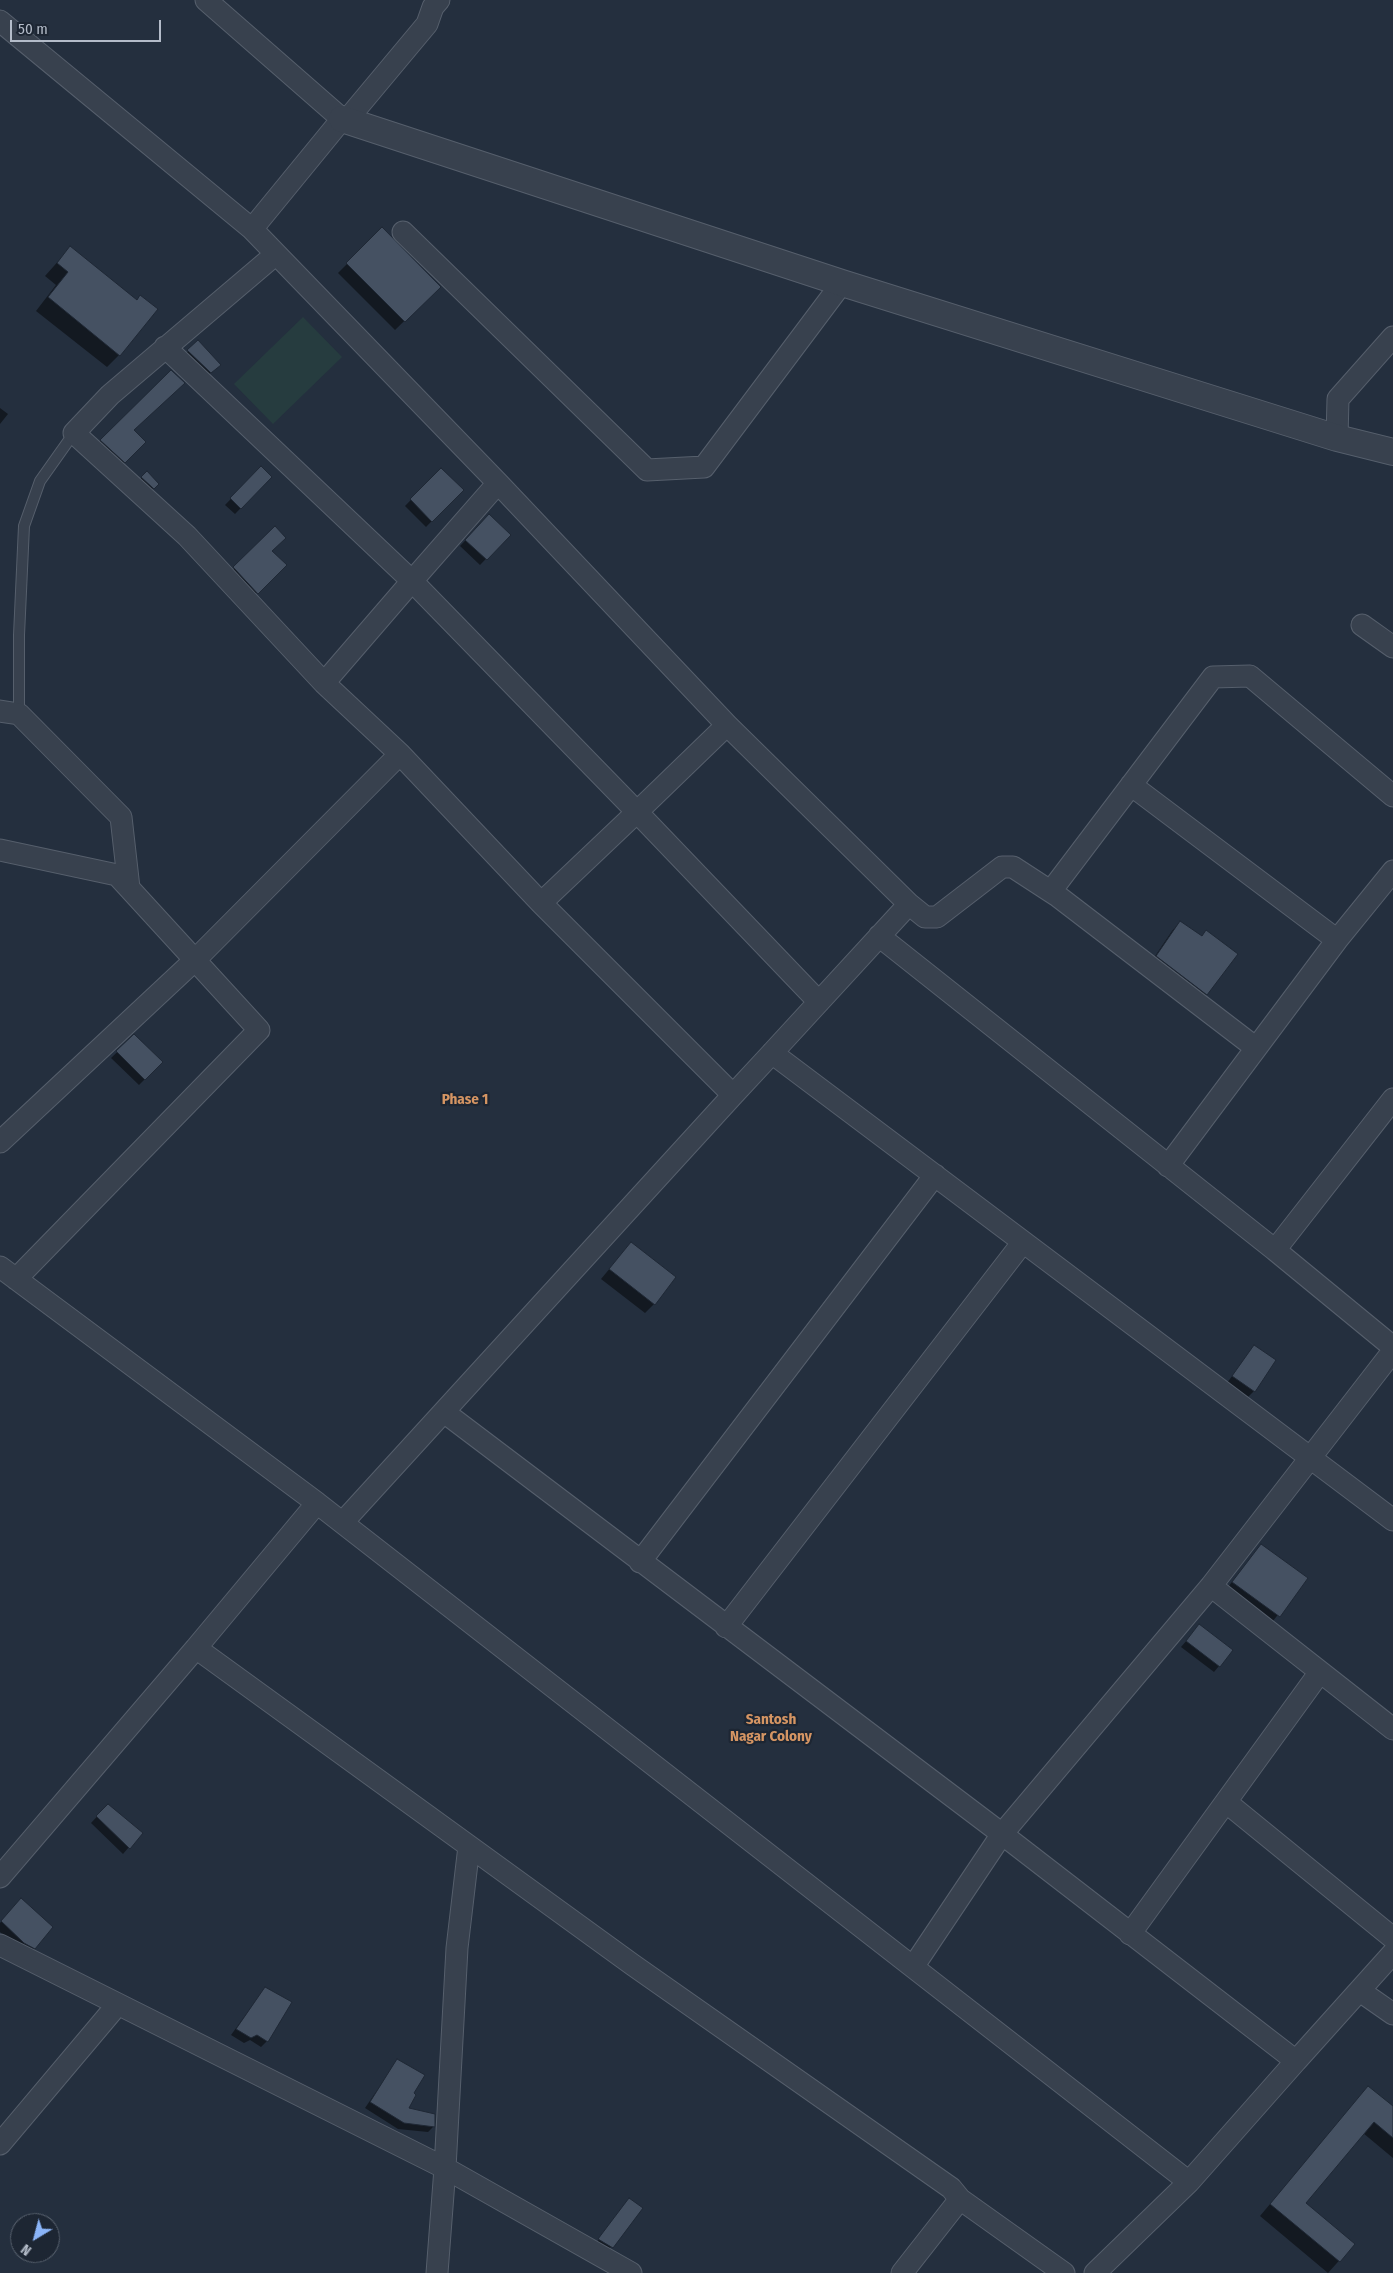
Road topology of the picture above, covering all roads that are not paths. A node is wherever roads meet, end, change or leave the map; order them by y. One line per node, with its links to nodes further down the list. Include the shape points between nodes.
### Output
1 (206, 0): 4 (street)
2 (433, 2): 4 (street, via 427,24)
3 (0, 21): 5 (street)
4 (344, 120): 5 (street); 8 (street)
5 (252, 229): 7 (street)
6 (403, 232): 8 (street, via 647,470 704,467)
7 (276, 254): 10 (street); 14 (street)
8 (842, 282): 12 (street)
9 (1393, 337): 12 (street, via 1338,399)
10 (165, 347): 11 (street, via 110,395); 15 (street)
11 (74, 433): 18 (street, via 187,536); 19 (lane, via 40,481 24,526 19,635)
12 (1337, 438): 13 (street)
13 (1393, 452)
14 (498, 483): 15 (street); 20 (street)
15 (412, 581): 18 (street); 24 (street)
16 (1362, 625): 17 (street)
17 (1393, 646)
18 (324, 683): 21 (street)
19 (9, 712): 27 (street, via 121,817)
20 (727, 725): 24 (street); 30 (street)
21 (400, 754): 29 (street); 33 (street)
22 (1131, 785): 23 (street, via 1213,676 1250,676); 28 (street, via 1052,891); 32 (street)
23 (1393, 796)
24 (637, 812): 29 (street); 34 (street)
25 (0, 850): 27 (street, via 117,876)
26 (1393, 871): 32 (street)
27 (129, 888): 33 (street)
28 (1056, 895): 30 (street, via 1013,867 1002,867 937,916 925,917); 35 (street)
29 (541, 903): 37 (street)
30 (909, 904): 31 (street)
31 (879, 936): 34 (street); 40 (street)
32 (1336, 940): 35 (street)
33 (195, 960): 39 (street); 44 (street, via 259,1030)
34 (819, 1002): 36 (street)
35 (1256, 1048): 40 (street)
36 (772, 1053): 37 (street); 41 (street)
37 (733, 1095): 47 (street)
38 (1393, 1099): 43 (street)
39 (0, 1142)
40 (1168, 1166): 43 (street)
41 (935, 1176): 42 (street); 52 (street)
42 (1023, 1242): 48 (street); 54 (street)
43 (1275, 1250): 45 (street)
44 (8, 1273): 49 (street)
45 (1393, 1347)
46 (1393, 1351): 48 (street)
47 (444, 1412): 51 (street); 52 (street)
48 (1311, 1458): 50 (street); 53 (street)
49 (317, 1503): 51 (street); 55 (street)
50 (1393, 1520)
51 (343, 1522): 66 (street)
52 (640, 1562): 54 (street)
53 (1211, 1586): 56 (street); 59 (street)
54 (726, 1627): 59 (street)
55 (196, 1648): 60 (street); 61 (street)
56 (1320, 1672): 57 (street); 58 (street)
57 (1393, 1729)
58 (1226, 1802): 62 (street); 63 (street)
59 (1002, 1834): 62 (street); 66 (street)
60 (469, 1846): 72 (street, via 457,1948); 74 (street, via 951,2188)
61 (0, 1877)
62 (1130, 1934): 70 (street)
63 (1393, 1938)
64 (0, 1945): 68 (street)
65 (1393, 1953): 67 (street)
66 (913, 1967): 73 (street)
67 (1360, 1991): 69 (street); 70 (street)
68 (118, 2004): 71 (street); 72 (street)
69 (1393, 2014)
70 (1296, 2061): 73 (street)
71 (0, 2144)
72 (445, 2168): 75 (street); 76 (street)
73 (1189, 2182): 79 (street)
74 (960, 2199): 77 (street); 78 (street)
75 (437, 2273)
76 (631, 2273)
77 (902, 2273)
78 (1064, 2273)
79 (1095, 2273)

